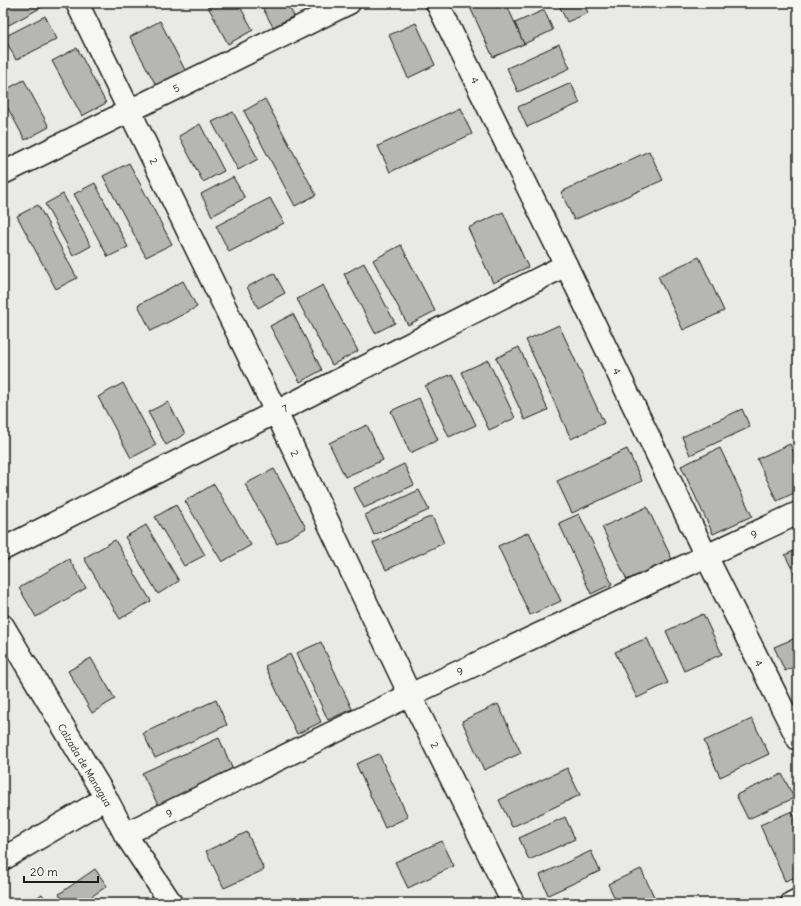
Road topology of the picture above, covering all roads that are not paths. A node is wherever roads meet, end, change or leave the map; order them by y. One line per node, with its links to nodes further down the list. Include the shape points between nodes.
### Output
1 (77, 3): 4 (street, 2)
2 (349, 3): 4 (street, 5)
3 (437, 3): 6 (street, 4)
4 (130, 111): 5 (street, 5); 7 (street, 2)
5 (3, 173)
6 (566, 265): 7 (street, 7); 10 (street, 4)
7 (276, 412): 9 (street, 7); 12 (street, 2)
8 (798, 513): 10 (street, 9)
9 (3, 549)
10 (706, 556): 12 (street, 9); 13 (street, 4)
11 (3, 626): 14 (street, Calzada de Managua)
12 (410, 695): 15 (street, 9); 19 (street, 2)
13 (798, 739)
14 (106, 798): 15 (street, Calzada de Managua); 16 (street)
15 (125, 834): 18 (street, Calzada de Managua)
16 (3, 859)
17 (798, 900): 20 (street)
18 (171, 903)
19 (513, 903)
20 (792, 903)

